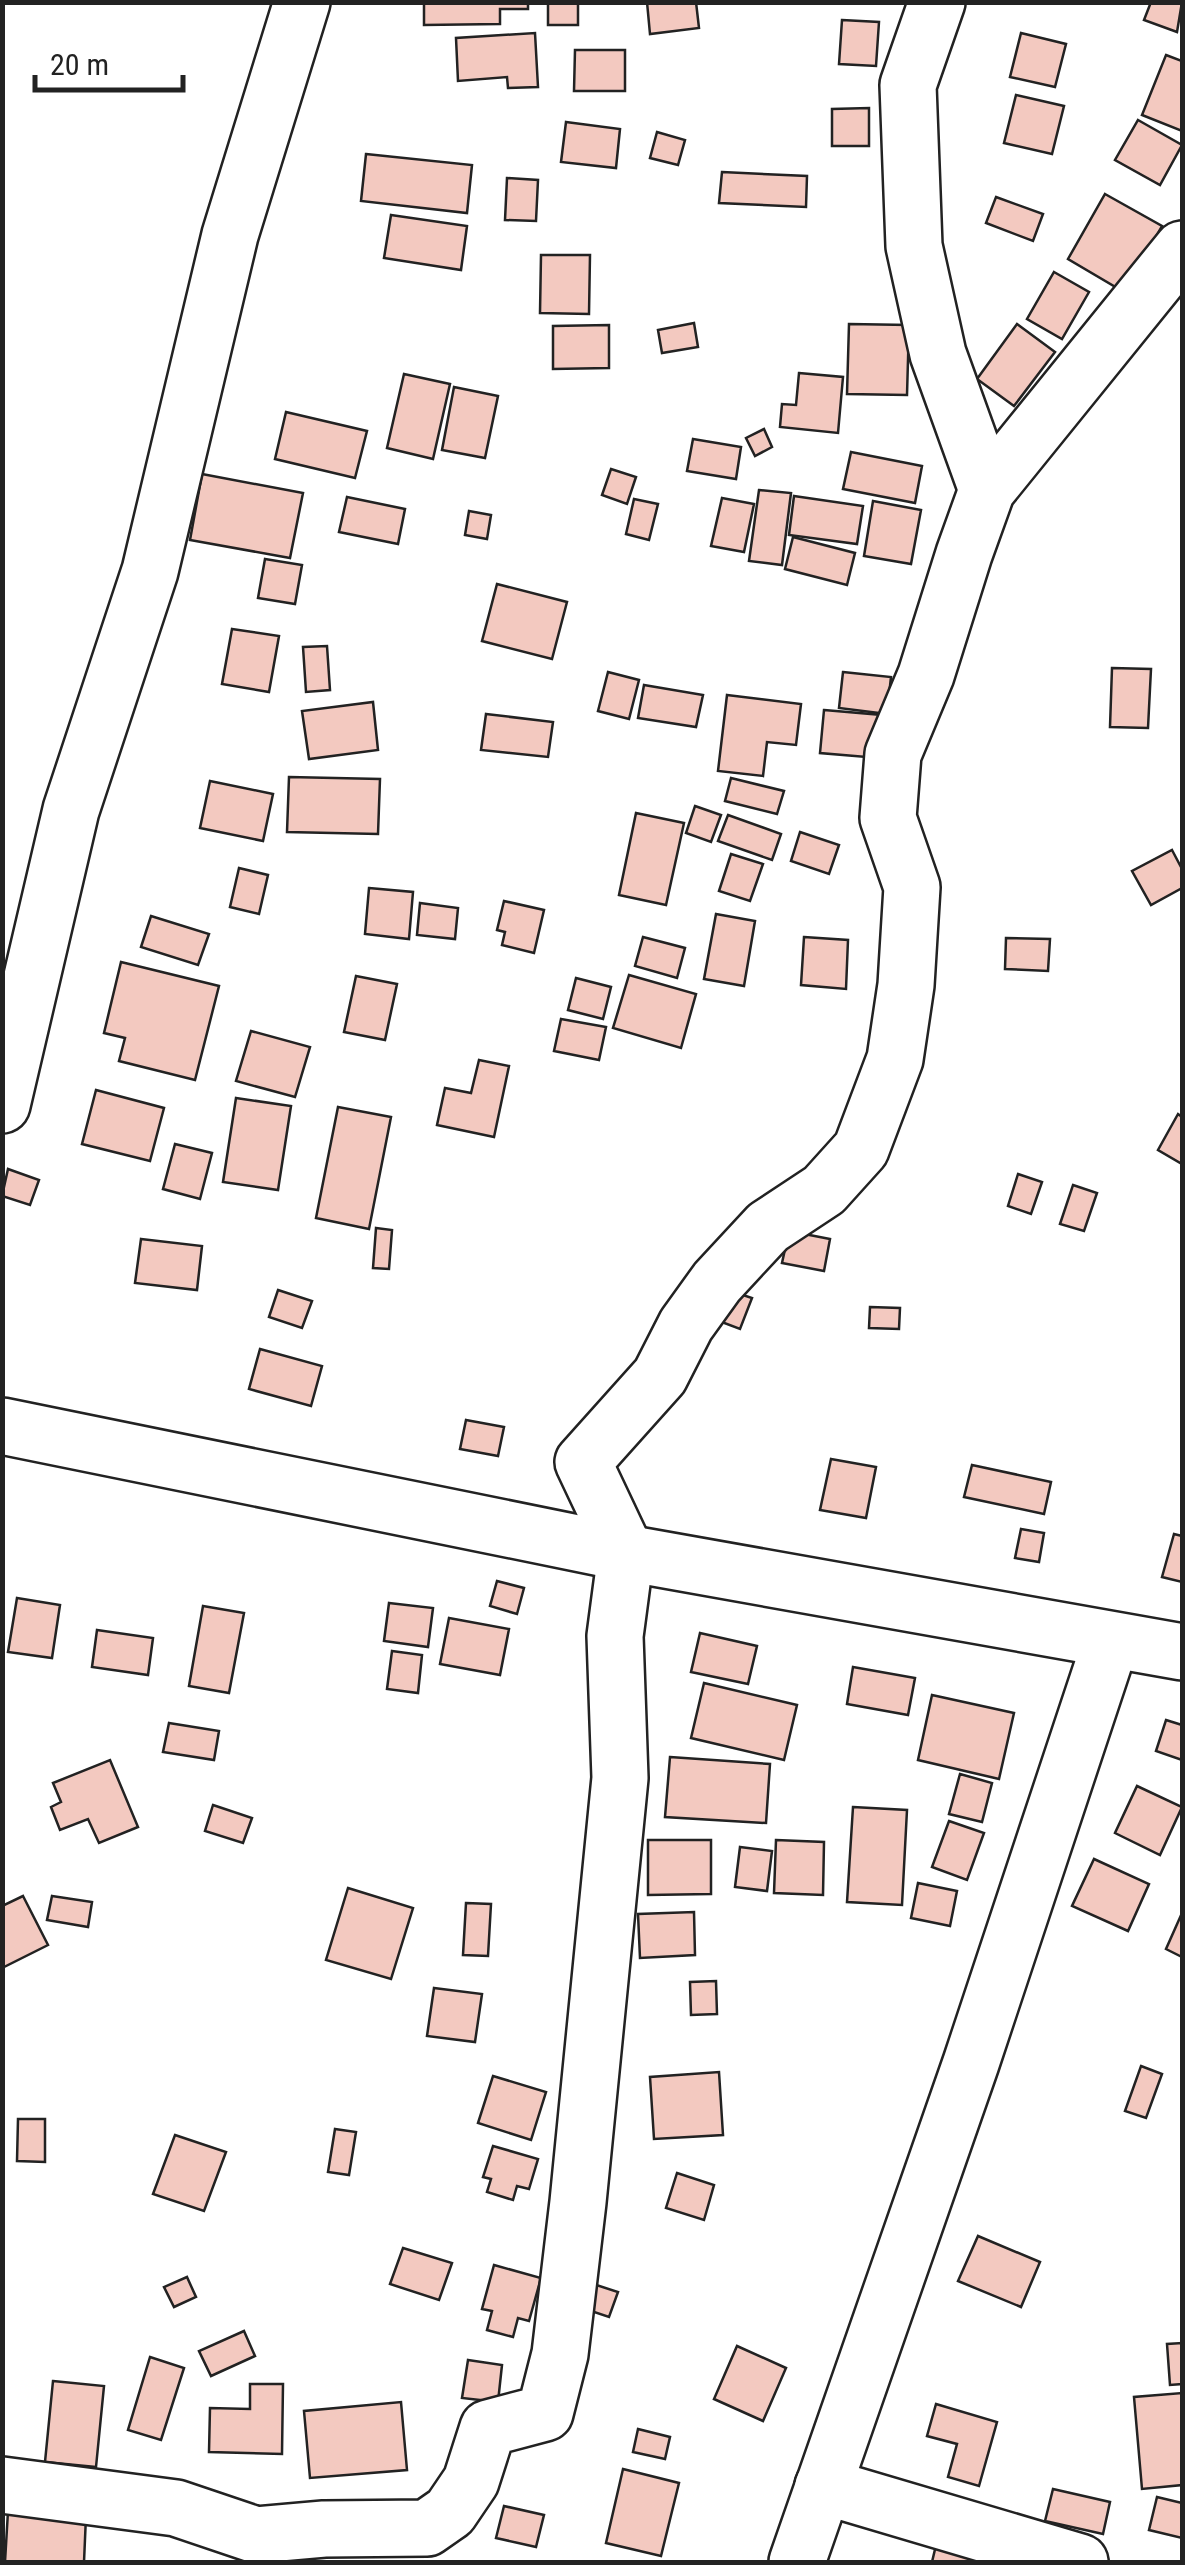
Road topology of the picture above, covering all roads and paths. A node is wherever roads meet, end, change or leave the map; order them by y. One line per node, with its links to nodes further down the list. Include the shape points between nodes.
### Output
1 (302, 2): 5 (street, via 230,235 150,570 71,810)
2 (937, 2): 4 (street, via 908,85 914,246 938,354)
3 (1182, 249): 4 (street)
4 (987, 490): 7 (street, via 892,754 888,818 912,886 906,984 884,1091 860,1149 824,1190 768,1228 717,1282 660,1376 583,1462)
5 (2, 1105)
6 (2, 1426): 7 (street)
7 (626, 1553): 8 (street); 10 (street, via 615,1636 620,1778 599,2018 560,2354 545,2414 488,2428 471,2481 450,2512 428,2528 256,2535 176,2508)
8 (1111, 1641): 9 (street); 11 (street)
9 (1182, 1652)
10 (2, 2484)
11 (823, 2486): 12 (street); 13 (street)
12 (797, 2562)
13 (1080, 2562)

